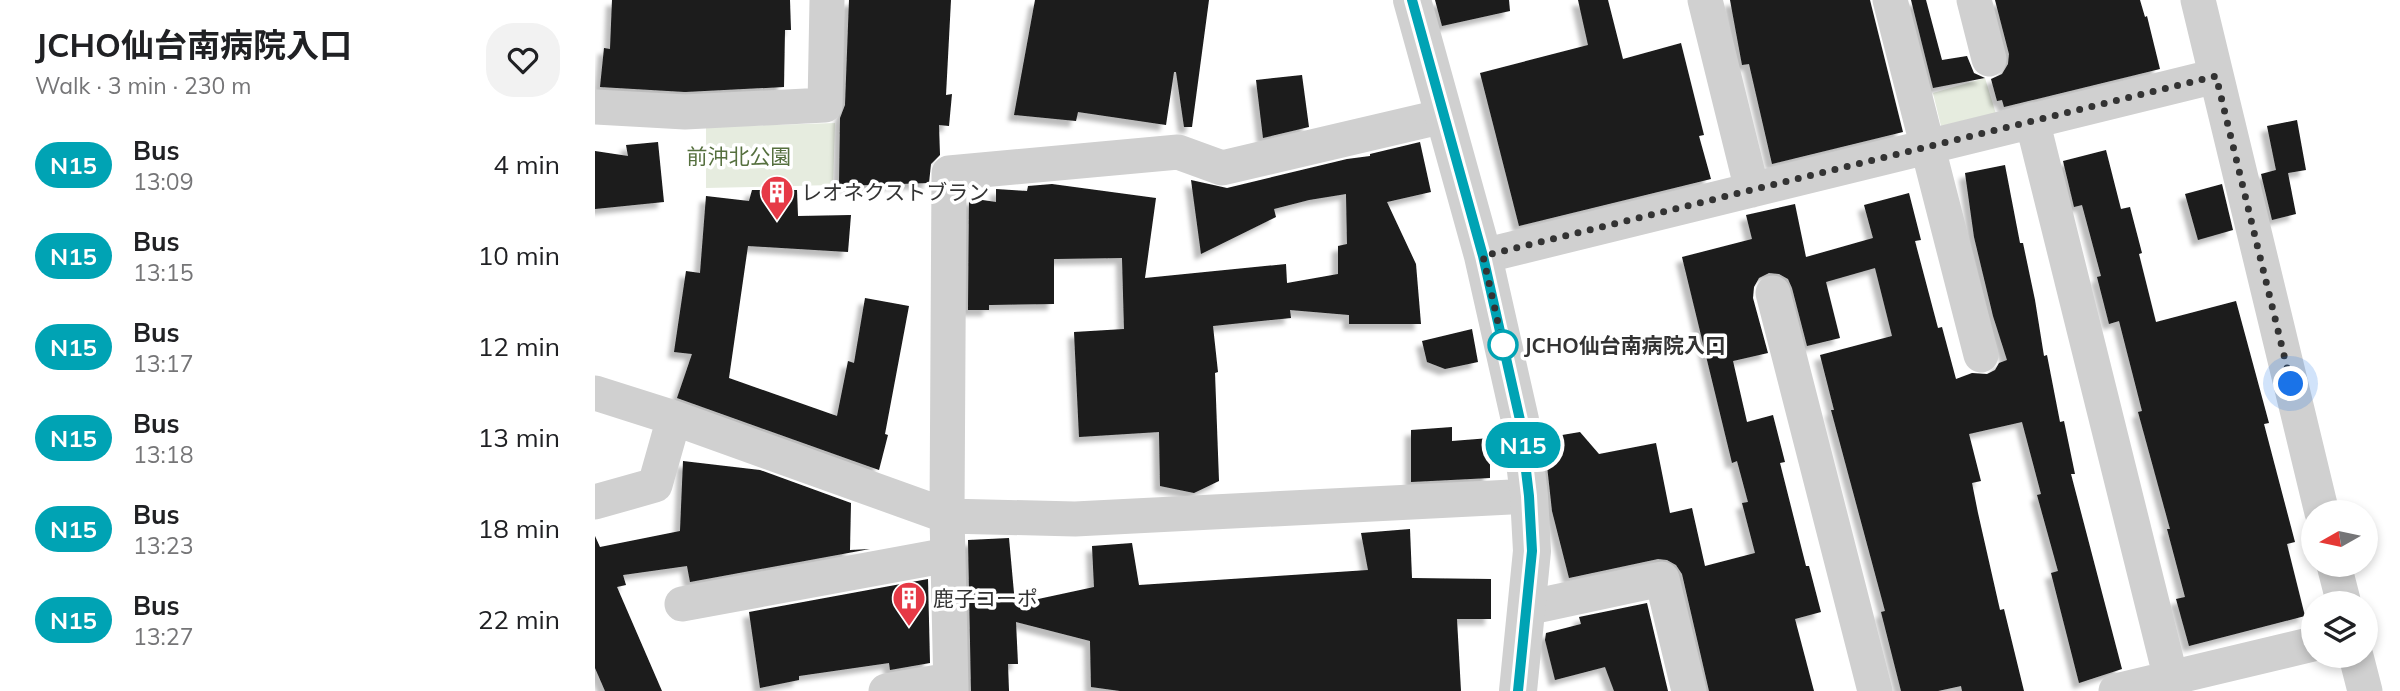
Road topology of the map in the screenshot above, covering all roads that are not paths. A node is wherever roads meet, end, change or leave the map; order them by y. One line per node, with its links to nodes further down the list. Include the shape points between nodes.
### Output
1 (827, 0): 9 (street, via 825,105 685,112)
2 (1412, 0): 10 (street)
3 (1705, 0): 13 (street)
4 (1890, 0): 12 (street)
5 (1974, 0): 7 (street)
6 (2197, 0): 8 (street)
7 (1989, 59)
8 (2216, 76): 11 (street); 20 (street)
9 (595, 107)
10 (1444, 116): 14 (street); 22 (street, via 1222,169 1178,152 949,173)
11 (2032, 120): 12 (street); 28 (street)
12 (1928, 146): 13 (street); 16 (street)
13 (1752, 190): 14 (street)
14 (1483, 256): 19 (street, via 1520,420)
15 (1773, 293): 33 (street)
16 (1981, 355)
17 (595, 393): 18 (street)
18 (674, 418): 21 (street, via 655,485); 22 (street)
19 (1529, 496): 22 (street, via 1075,519); 25 (street, via 1532,551)
20 (2319, 500)
21 (595, 502)
22 (947, 516): 23 (street)
23 (948, 555): 24 (street); 29 (street)
24 (682, 604)
25 (1527, 608): 31 (street); 32 (street, via 1662,579)
26 (2301, 648): 28 (street)
27 (2359, 668): 35 (street)
28 (2173, 685): 34 (street)
29 (951, 686): 30 (street)
30 (886, 691)
31 (1518, 691)
32 (1689, 691)
33 (1875, 691)
34 (2116, 691)
35 (2365, 691)

